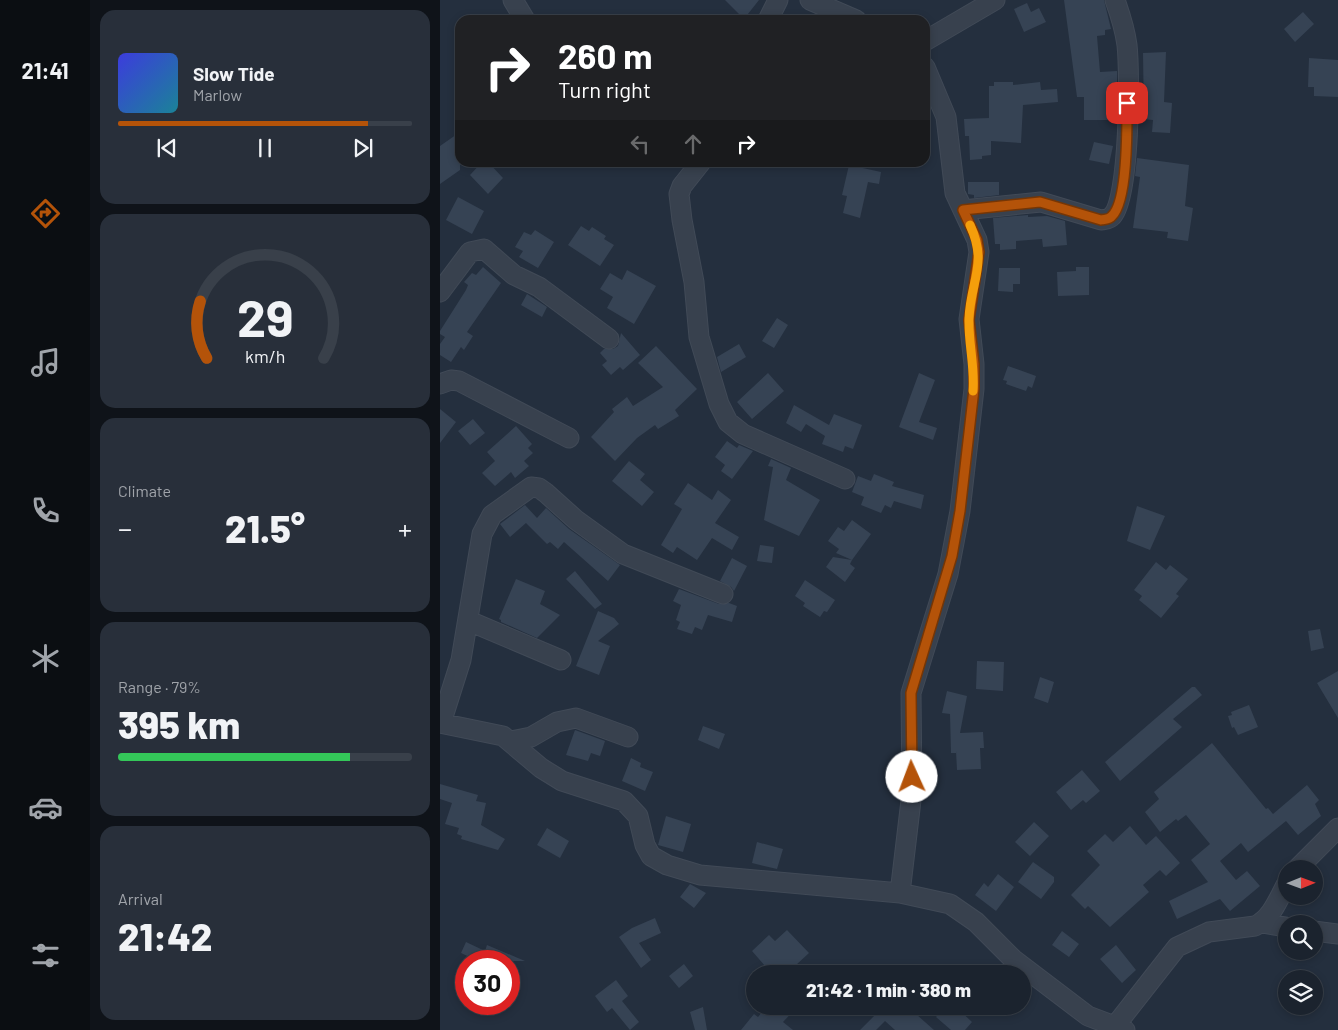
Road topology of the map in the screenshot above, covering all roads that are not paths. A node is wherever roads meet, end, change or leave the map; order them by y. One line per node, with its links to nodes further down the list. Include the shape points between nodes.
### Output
1 (512, 0): 6 (street)
2 (778, 0): 7 (street)
3 (810, 0): 8 (street)
4 (994, 0): 9 (street)
5 (1115, 0): 12 (street, via 1127,43 1128,66 1127,151 1114,215 1101,220 1040,202)
6 (522, 15)
7 (770, 15)
8 (844, 15)
9 (930, 38)
10 (930, 88): 12 (street, via 947,122 952,177)
11 (697, 167): 17 (street, via 679,194 694,282 699,338 719,404 728,422 743,434)
12 (963, 210): 26 (street, via 979,252 969,320 974,389 952,556 911,693 912,792)
13 (440, 292): 14 (street, via 470,252 484,249 514,275 539,287)
14 (609, 339)
15 (440, 384): 16 (street, via 458,381)
16 (569, 438)
17 (845, 479)
18 (722, 594): 19 (street, via 623,554 576,520 546,493 531,487 486,523)
19 (469, 621): 20 (street); 21 (street, via 461,660)
20 (560, 660)
21 (441, 723): 23 (street, via 496,733)
22 (628, 737): 23 (street, via 576,718 557,722 531,737)
23 (511, 741): 26 (street, via 562,781 617,797 629,804 638,816 645,846 651,856 667,865 700,875)
24 (1338, 828): 25 (street)
25 (1306, 860)
26 (900, 893): 32 (street, via 950,904 961,910)
27 (1278, 899): 28 (street)
28 (1262, 923): 29 (street); 33 (street, via 1209,932 1176,947)
29 (1278, 926)
30 (1323, 932): 31 (street)
31 (1338, 934)
32 (1088, 1023): 33 (street)
33 (1120, 1028)

